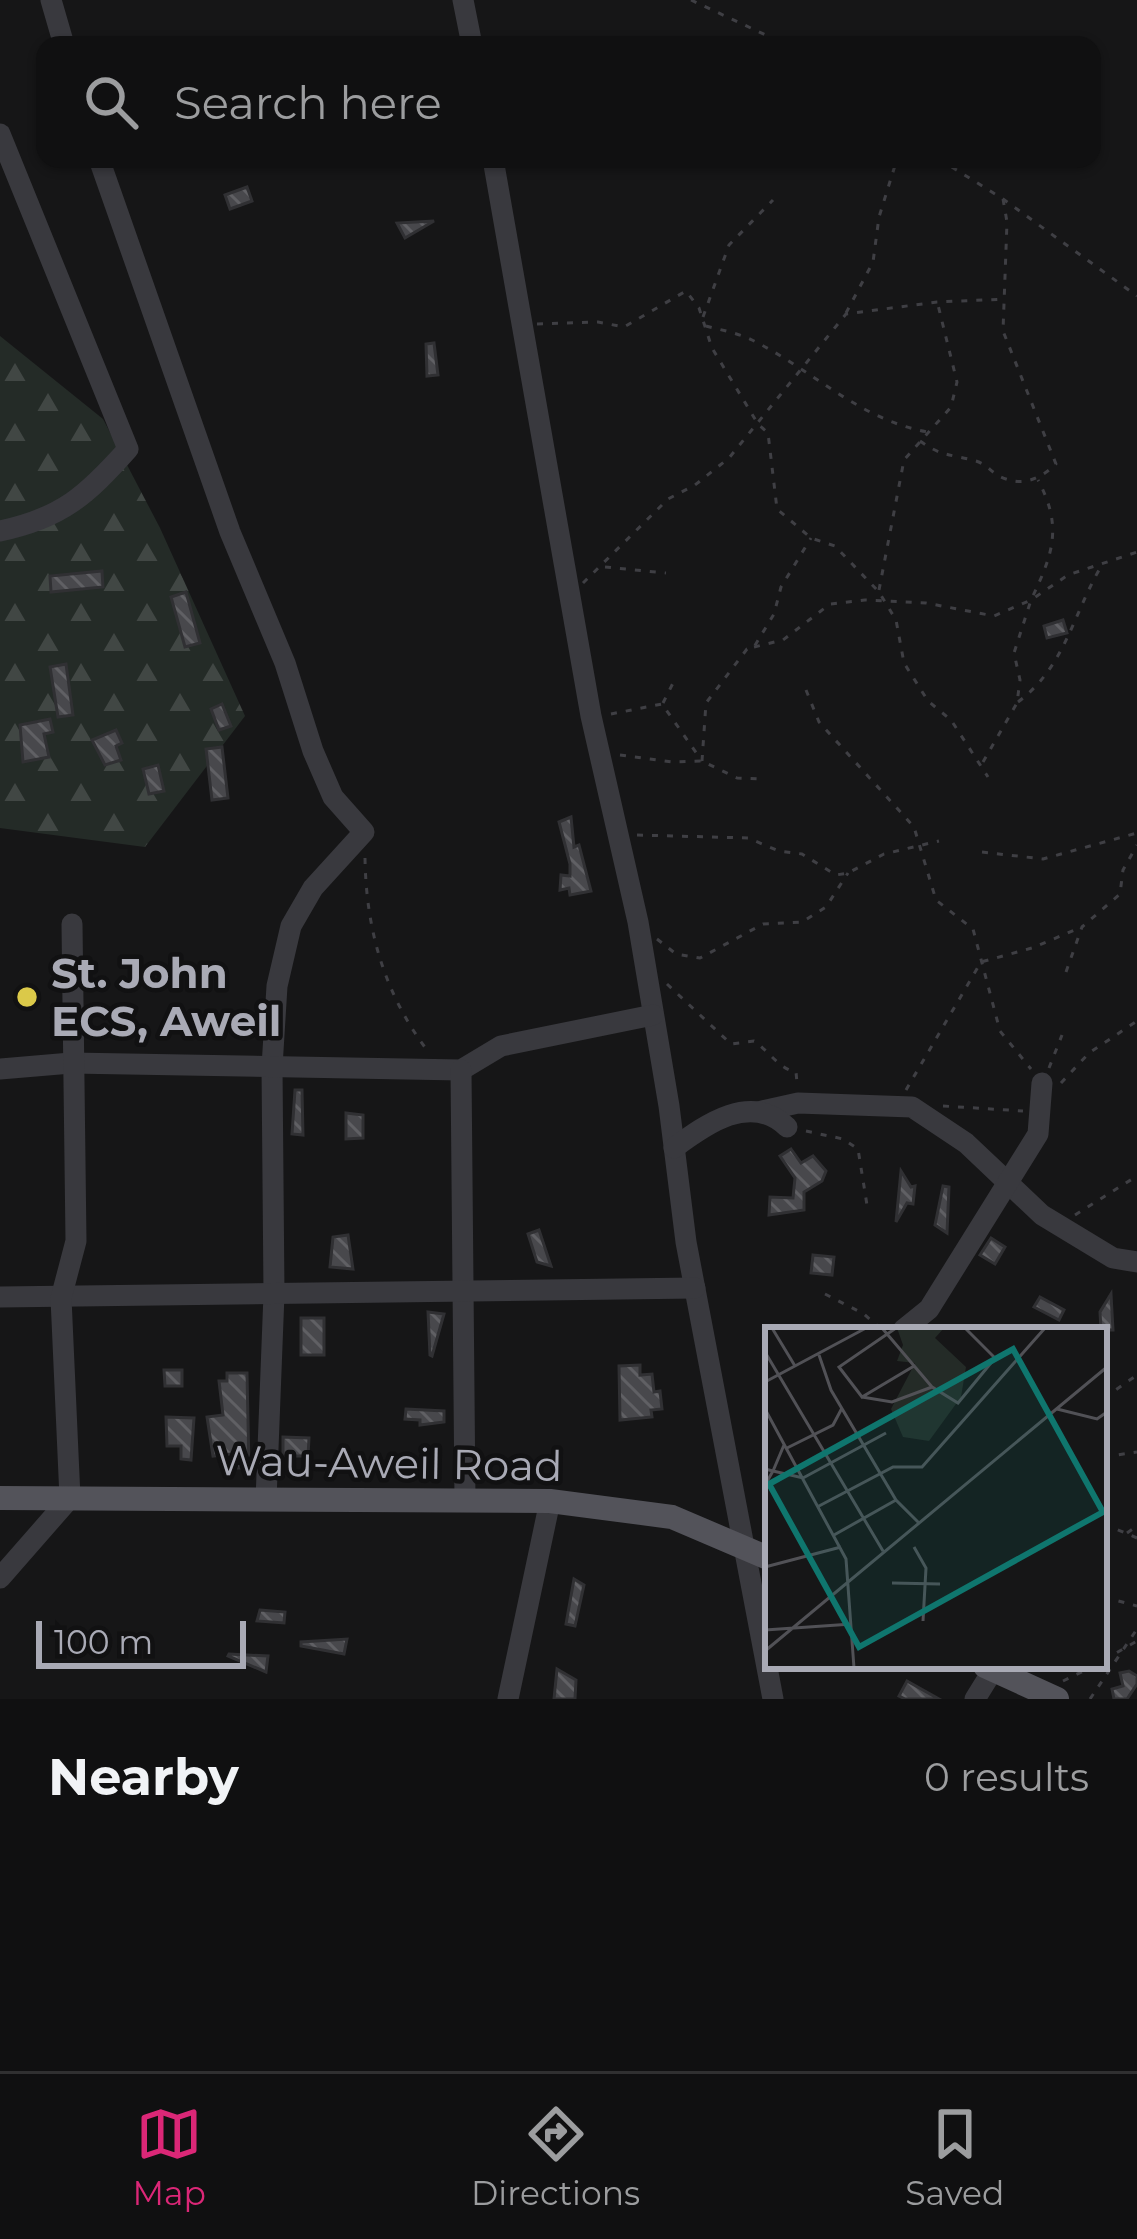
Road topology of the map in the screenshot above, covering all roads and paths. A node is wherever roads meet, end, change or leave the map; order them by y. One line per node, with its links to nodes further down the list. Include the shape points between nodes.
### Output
1 (51, 0): 4 (street)
2 (463, 0): 5 (street)
3 (691, 0): 6 (path)
4 (61, 36)
5 (470, 36)
6 (768, 36)
7 (0, 134): 26 (street, via 128,449 87,495)
8 (102, 168): 47 (street, via 314,751 333,797)
9 (495, 168): 19 (street)
10 (894, 168): 17 (path, via 872,262)
11 (953, 168): 12 (path)
12 (1003, 199): 14 (path); 15 (path)
13 (773, 200): 18 (path, via 729,245)
14 (1137, 296)
15 (1006, 299): 16 (path); 25 (path, via 1004,331 1055,464)
16 (938, 302): 17 (path); 23 (path, via 957,382 951,407)
17 (846, 314): 21 (path)
18 (702, 318): 19 (path, via 686,291 624,327); 20 (path)
19 (523, 324): 33 (street)
20 (705, 326): 21 (path, via 749,338); 22 (path)
21 (801, 370): 22 (path); 23 (path, via 898,427)
22 (758, 424): 27 (path, via 768,434 777,509); 30 (path, via 730,458 643,521)
23 (928, 432): 24 (path)
24 (920, 442): 25 (path, via 1001,477); 32 (path, via 904,460)
25 (1038, 480): 34 (path, via 1052,505 1055,536)
26 (0, 531)
27 (811, 538): 32 (path, via 835,545); 36 (path)
28 (1137, 552): 29 (path)
29 (1105, 560): 34 (path); 39 (path, via 1041,685)
30 (603, 567): 31 (path); 33 (path)
31 (666, 573)
32 (878, 592): 35 (path)
33 (568, 596): 41 (street)
34 (1030, 600): 35 (path, via 994,616); 39 (path, via 1014,653)
35 (884, 601): 36 (path, via 830,604 783,640); 44 (path, via 904,663)
36 (754, 647): 43 (path, via 706,703)
37 (674, 681): 40 (path)
38 (806, 690): 52 (path, via 819,722 914,826)
39 (1017, 703): 44 (path)
40 (662, 704): 41 (path); 43 (path)
41 (591, 716): 42 (street)
42 (600, 752): 43 (path); 48 (street)
43 (702, 760): 46 (path, via 737,778)
44 (982, 763): 45 (path)
45 (988, 776)
46 (763, 779)
47 (364, 832): 65 (street, via 291,926); 67 (path, via 366,906 380,965 425,1048)
48 (617, 833): 54 (path, via 748,838); 55 (street)
49 (1137, 833): 53 (path, via 1043,859)
50 (939, 841): 52 (path)
51 (1137, 845): 57 (path, via 1120,894)
52 (919, 847): 54 (path); 58 (path, via 936,900 973,929)
53 (982, 852)
54 (848, 873): 55 (path, via 826,907 802,922 763,924 700,958 676,955)
55 (638, 922): 59 (street)
56 (72, 924): 64 (street)
57 (1082, 927): 58 (path); 60 (path)
58 (981, 962): 68 (path, via 1000,1031); 71 (path)
59 (645, 969): 61 (street); 69 (path, via 731,1044 754,1041 796,1072)
60 (1066, 972)
61 (652, 1016): 67 (street, via 501,1046); 75 (street)
62 (1137, 1022): 68 (path)
63 (1061, 1035): 68 (path)
64 (71, 1063): 65 (street); 66 (street); 86 (street, via 76,1241)
65 (272, 1067): 67 (street); 83 (street)
66 (0, 1069)
67 (461, 1070): 82 (street)
68 (1050, 1085): 72 (street)
69 (798, 1103): 71 (street); 73 (street)
70 (912, 1107): 71 (street); 72 (path); 77 (street)
71 (887, 1109)
72 (1037, 1111): 77 (street, via 1038,1134)
73 (762, 1112): 74 (street); 75 (street, via 726,1115)
74 (787, 1127): 78 (path, via 858,1149)
75 (674, 1148): 81 (street)
76 (1137, 1176): 79 (path)
77 (1008, 1183): 79 (street); 88 (street, via 929,1309)
78 (867, 1205)
79 (1058, 1225): 80 (street, via 1112,1258)
80 (1137, 1262)
81 (695, 1288): 82 (street); 102 (street)
82 (465, 1292): 83 (street); 96 (street)
83 (274, 1294): 86 (street); 95 (street)
84 (825, 1294): 87 (path)
85 (0, 1298): 86 (street)
86 (62, 1298): 94 (street)
87 (878, 1327)
88 (907, 1327)
89 (1137, 1379): 90 (path)
90 (1107, 1396)
91 (1137, 1452): 92 (path)
92 (1107, 1457)
93 (0, 1498): 94 (main road, Wau-Aweil Road)
94 (70, 1498): 95 (main road, Wau-Aweil Road); 104 (street)
95 (266, 1499): 96 (main road, Wau-Aweil Road)
96 (465, 1501): 97 (main road, Wau-Aweil Road)
97 (550, 1501): 102 (main road, Wau-Aweil Road, via 672,1517); 117 (street)
98 (1107, 1525): 100 (path)
99 (1137, 1526): 100 (path)
100 (1126, 1534): 101 (path)
101 (1137, 1538)
102 (742, 1546): 103 (main road, Wau-Aweil Road); 111 (street)
103 (765, 1557)
104 (0, 1578)
105 (1107, 1598): 106 (path)
106 (1137, 1606)
107 (1137, 1629): 109 (path)
108 (1137, 1641): 109 (path)
109 (1126, 1647): 110 (path); 120 (path)
110 (1107, 1658)
111 (765, 1660)
112 (767, 1669): 118 (street)
113 (989, 1669): 119 (street)
114 (991, 1669): 116 (main road)
115 (1089, 1669): 116 (path)
116 (1048, 1695)
117 (508, 1699)
118 (773, 1699)
119 (975, 1699)
120 (1090, 1699)

